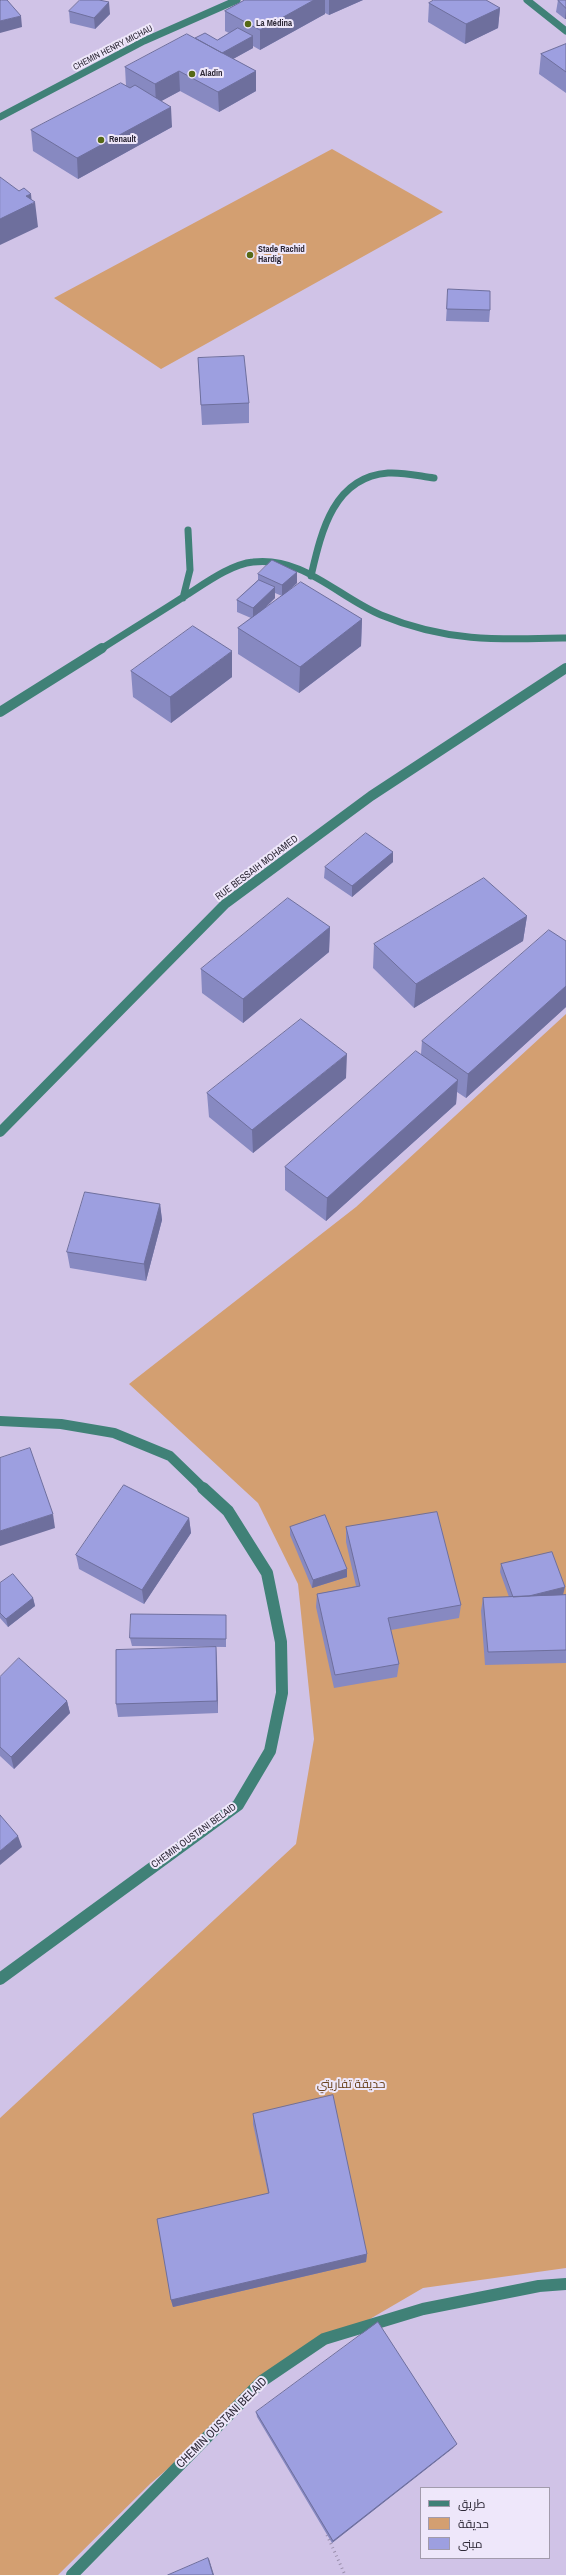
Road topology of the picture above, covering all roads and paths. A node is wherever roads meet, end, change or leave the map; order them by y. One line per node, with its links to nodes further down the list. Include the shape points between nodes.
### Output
1 (238, 0): 4 (street, CHEMIN HENRY MICHAU, via 144,41)
2 (527, 0): 3 (street)
3 (566, 31)
4 (0, 117)
5 (434, 478): 7 (street, via 383,474 346,489 326,516)
6 (188, 530): 8 (street, via 190,570)
7 (311, 576): 8 (street, via 295,566 278,560 251,562 219,575); 9 (street, via 381,616 447,636 497,640)
8 (183, 598): 11 (street)
9 (566, 638)
10 (566, 668): 12 (street, RUE BESSAIH MOHAMED, via 371,796 226,904)
11 (0, 712)
12 (0, 1132)
13 (0, 1421): 14 (street, CHEMIN OUSTANI BELAID, via 61,1424 114,1433 170,1456 228,1511 267,1573 281,1642 282,1693 270,1751 238,1805)
14 (0, 1979)
15 (566, 2284): 17 (street, CHEMIN OUSTANI BELAID, via 539,2286 423,2309 324,2339 262,2381)
16 (326, 2532): 18 (path)
17 (72, 2575)
18 (345, 2575)

